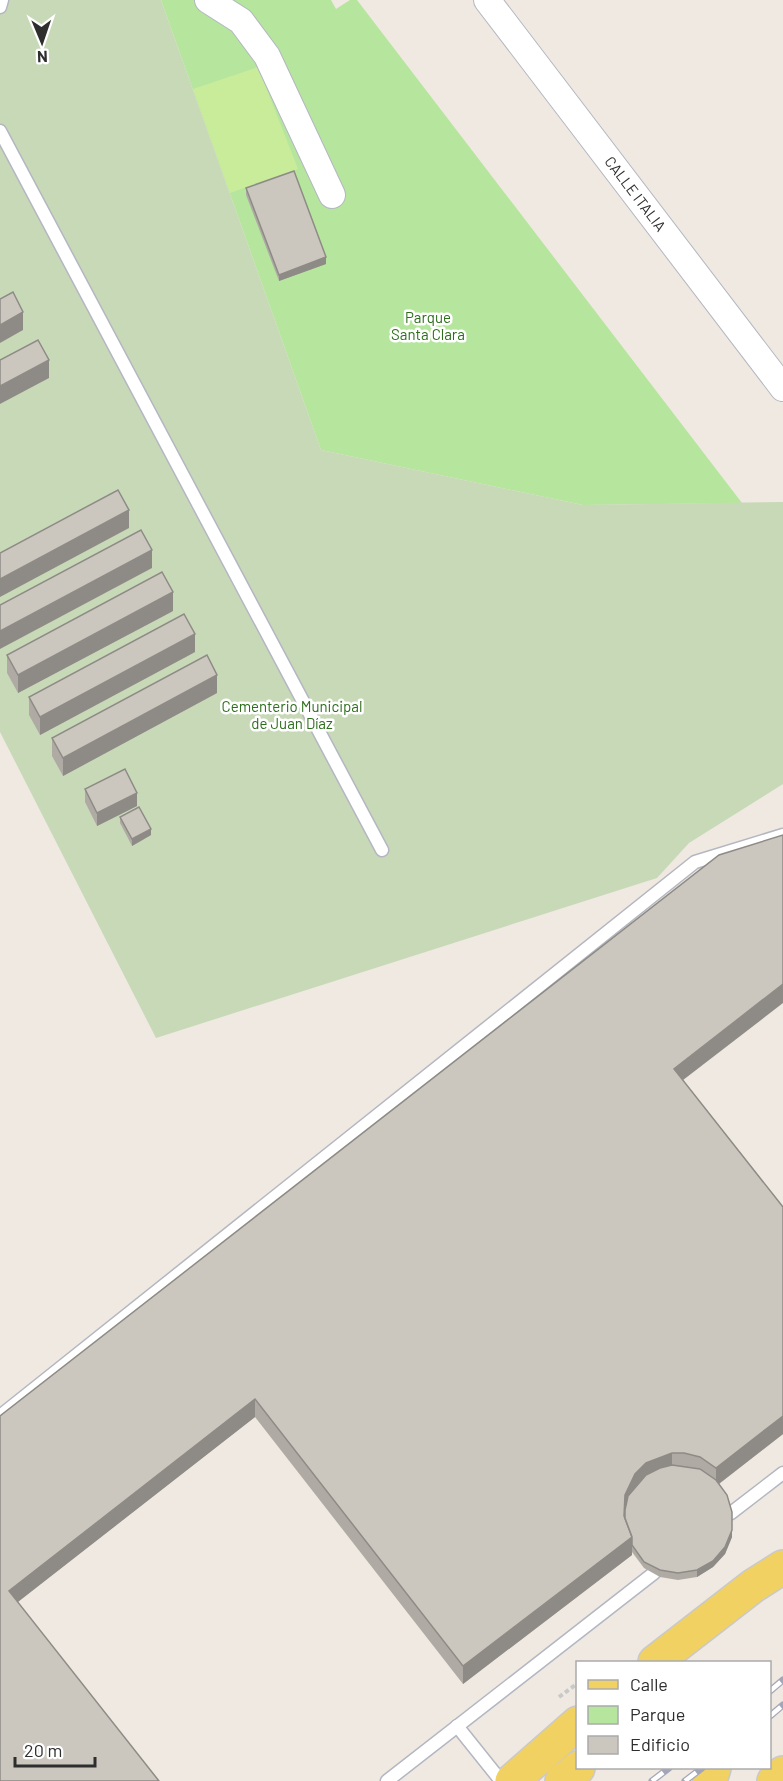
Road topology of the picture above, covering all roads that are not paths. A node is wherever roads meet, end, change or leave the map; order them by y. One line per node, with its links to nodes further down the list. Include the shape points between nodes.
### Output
1 (2, 0): 4 (lane)
2 (208, 0): 6 (street, via 241,21 267,56)
3 (487, 0): 7 (street, CALLE ITALIA)
4 (0, 7)
5 (0, 131): 9 (lane)
6 (332, 195)
7 (783, 388)
8 (783, 835): 10 (lane, via 694,862)
9 (382, 850)
10 (0, 1416)
11 (783, 1473): 12 (lane)
12 (731, 1513)
13 (783, 1567): 15 (main road)
14 (654, 1573): 17 (lane)
15 (656, 1661)
16 (568, 1710): 22 (main road)
17 (457, 1726): 20 (lane); 21 (lane)
18 (576, 1769): 23 (main road)
19 (783, 1773): 24 (main road)
20 (387, 1781)
21 (501, 1781)
22 (512, 1781)
23 (562, 1781)
24 (774, 1781)

